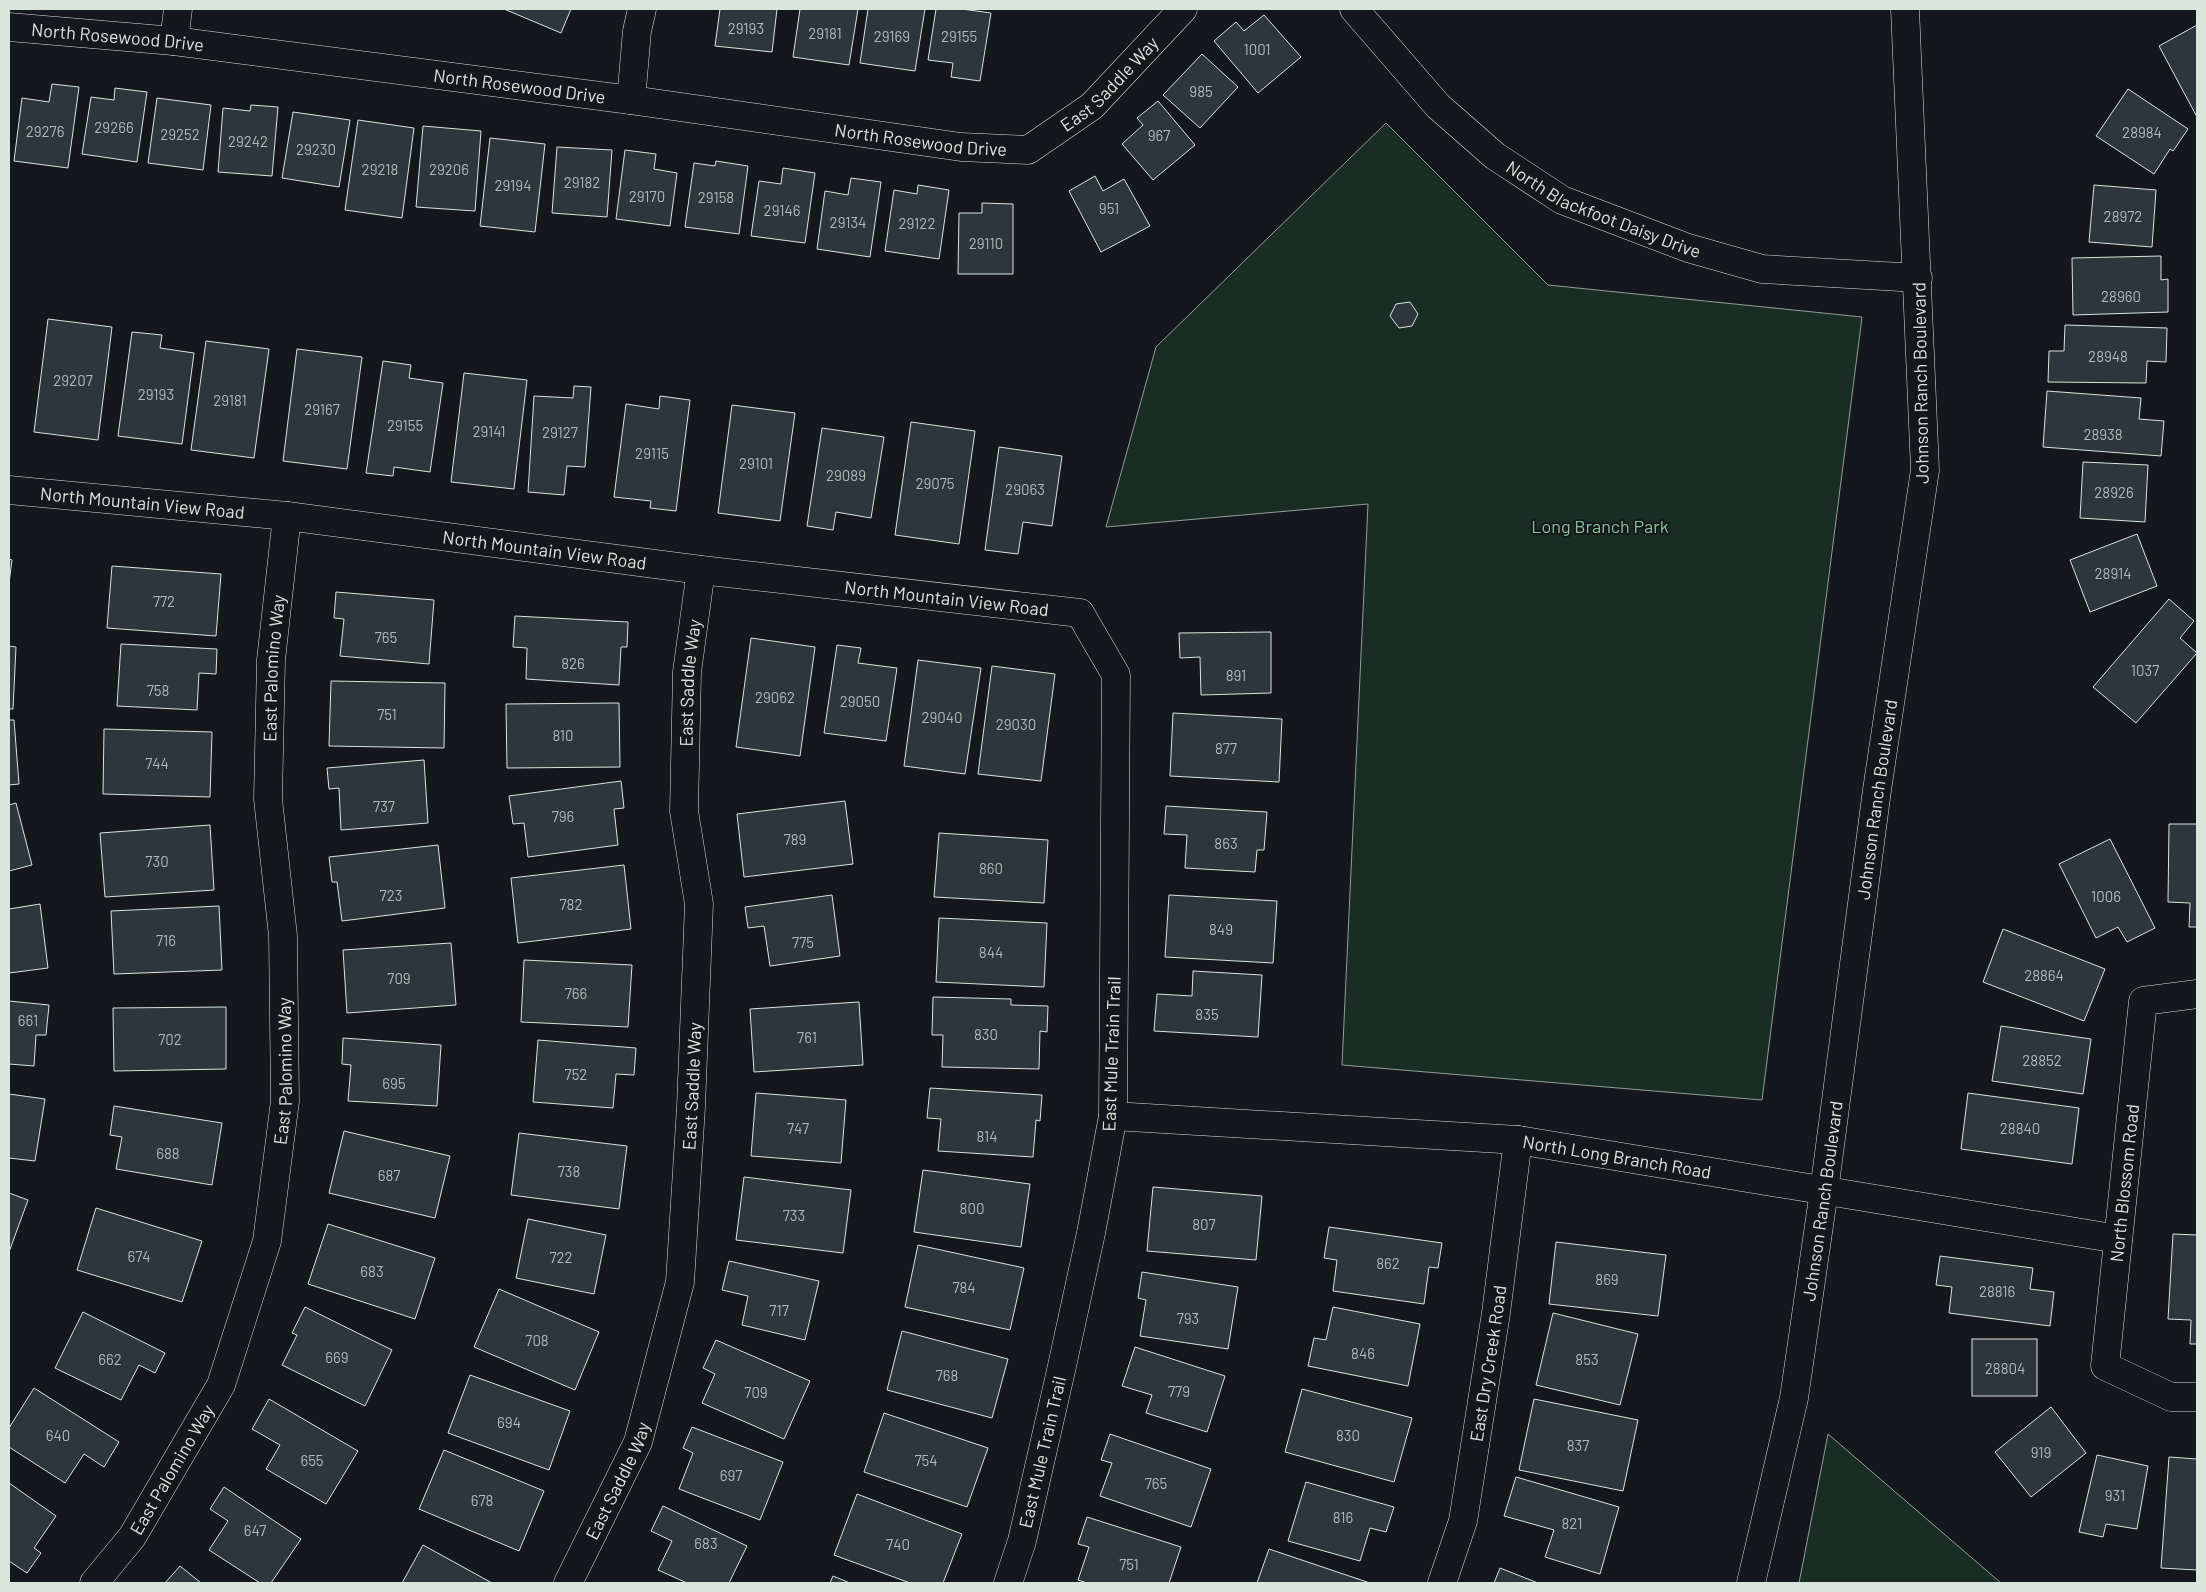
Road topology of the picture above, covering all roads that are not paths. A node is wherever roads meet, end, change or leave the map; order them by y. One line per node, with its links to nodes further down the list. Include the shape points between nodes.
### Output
1 (178, 9): 7 (street)
2 (642, 9): 8 (street)
3 (1183, 9): 9 (street, East Saddle Way, via 1092,106)
4 (1354, 9): 10 (street, North Blackfoot Daisy Drive, via 1438,106 1495,156 1562,200 1688,248 1762,268)
5 (1905, 9): 10 (street, Johnson Ranch Boulevard)
6 (9, 27): 7 (street, North Rosewood Drive)
7 (174, 41): 8 (street, North Rosewood Drive)
8 (631, 100): 9 (street, North Rosewood Drive, via 961,147)
9 (1028, 150)
10 (1918, 278): 18 (street, Johnson Ranch Boulevard, via 1925,470 1876,800)
11 (9, 490): 12 (street, North Mountain View Road)
12 (287, 516): 13 (street, North Mountain View Road); 21 (street, East Palomino Way, via 271,660 268,798 283,936 285,1101 267,1242 221,1385 132,1537)
13 (701, 570): 14 (street, North Mountain View Road); 22 (street, East Saddle Way, via 686,702 684,811 699,904 680,1282 638,1442)
14 (1080, 613): 16 (street, East Mule Train Trail, via 1116,675)
15 (2197, 994): 19 (street, North Blossom Road, via 2143,1001)
16 (1113, 1116): 17 (street, North Long Branch Road); 23 (street, East Mule Train Trail, via 1092,1233 1022,1541)
17 (1518, 1140): 18 (street, North Long Branch Road); 24 (street, East Dry Creek Road, via 1496,1314 1464,1512)
18 (1824, 1191): 19 (street, North Long Branch Road); 25 (street, Johnson Ranch Boulevard, via 1794,1398)
19 (2118, 1239): 20 (street, North Blossom Road, via 2105,1366 2171,1397)
20 (2197, 1397)
21 (94, 1583)
22 (568, 1583)
23 (1008, 1583)
24 (1442, 1583)
25 (1751, 1583)

